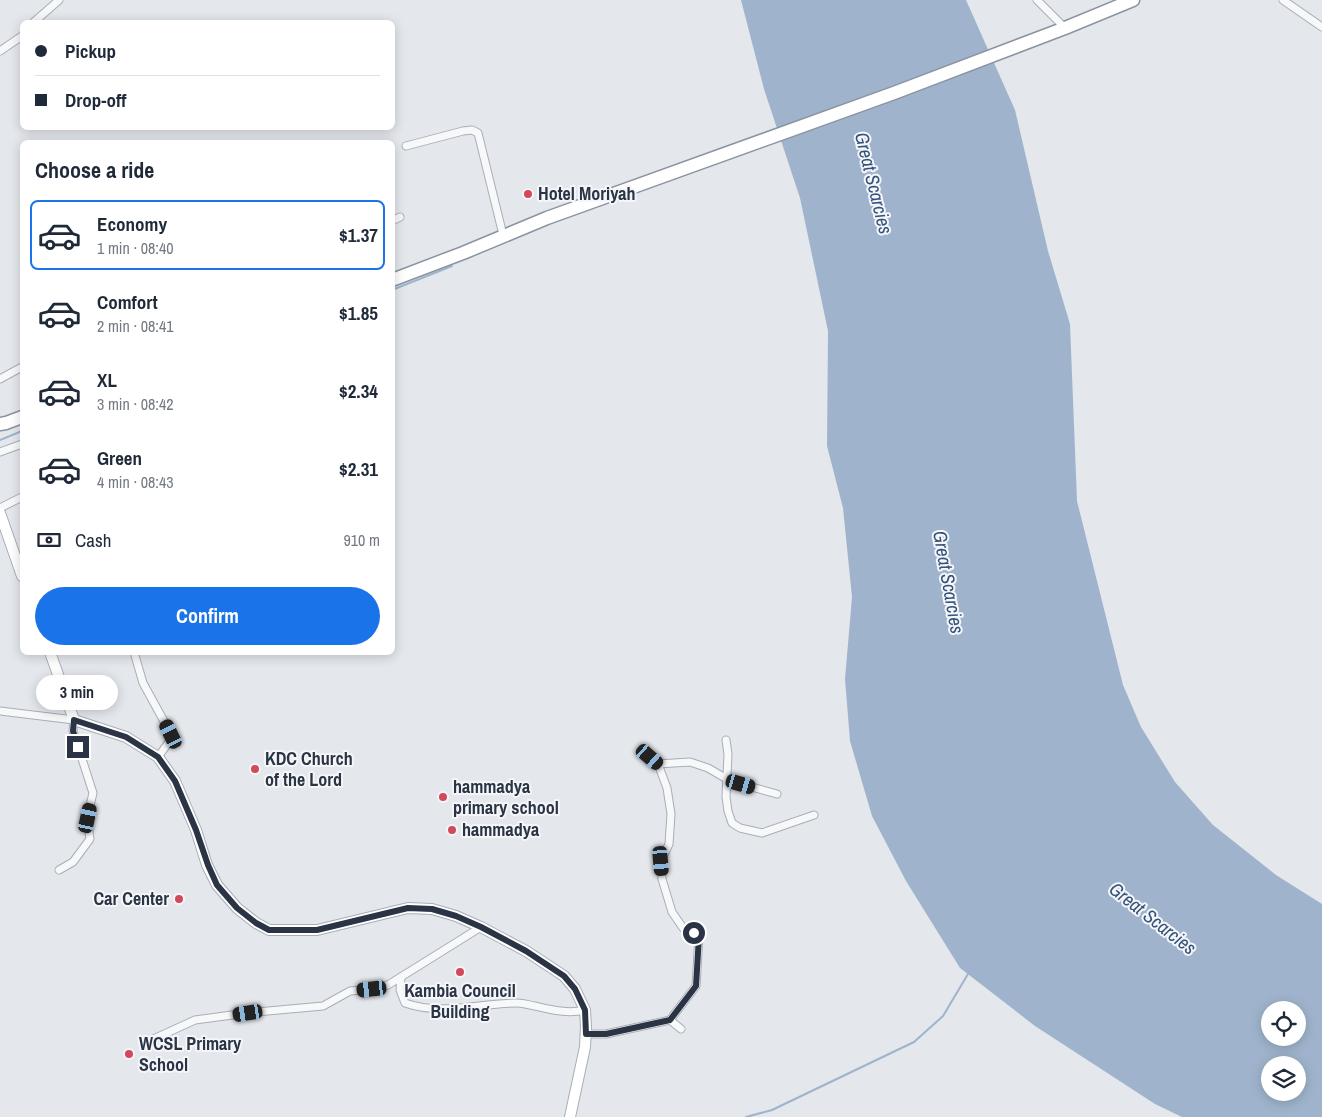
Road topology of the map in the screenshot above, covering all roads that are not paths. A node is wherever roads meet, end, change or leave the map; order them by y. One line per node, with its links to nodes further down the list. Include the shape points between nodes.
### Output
1 (58, 0): 5 (street)
2 (1037, 0): 7 (street)
3 (1133, 0): 7 (highway)
4 (1283, 0): 6 (street)
5 (36, 20)
6 (1322, 27)
7 (1065, 28): 13 (highway)
8 (20, 37): 9 (street)
9 (0, 51)
10 (406, 146): 13 (street, via 463,131 478,133)
11 (400, 217): 12 (street)
12 (395, 220)
13 (503, 235): 14 (highway)
14 (395, 279)
15 (20, 368): 16 (street)
16 (0, 379)
17 (20, 418): 18 (highway)
18 (2, 425)
19 (20, 445): 20 (street)
20 (0, 452)
21 (20, 498): 22 (street)
22 (0, 508)
23 (1, 517): 24 (main road)
24 (20, 570)
25 (51, 655): 28 (main road)
26 (135, 655): 30 (street, via 143,683 171,734)
27 (0, 711): 28 (street)
28 (74, 720): 30 (main road, via 126,737); 36 (street, via 73,731 93,793 88,818 90,839 73,862)
29 (726, 740): 33 (street)
30 (158, 757): 37 (main road, via 175,781 217,885 237,908 269,930 317,930 408,908 432,909)
31 (650, 757): 32 (street)
32 (658, 764): 33 (street, via 690,762); 40 (street, via 667,788 671,814 669,844 661,861 662,879 672,912 683,928 699,936 696,986)
33 (727, 779): 34 (street); 35 (street, via 728,811 732,823 740,828 762,832)
34 (777, 794)
35 (814, 815)
36 (59, 870)
37 (481, 927): 38 (street); 39 (main road, via 564,976 575,989)
38 (401, 977): 39 (street, via 400,990 405,1003 419,1008 444,1010 518,1003 574,1013); 43 (street, via 388,985 350,992 323,1006 195,1020)
39 (585, 1010): 42 (main road)
40 (670, 1020): 41 (street); 42 (street, via 606,1034)
41 (681, 1029)
42 (586, 1034): 44 (main road)
43 (149, 1040)
44 (570, 1117)

